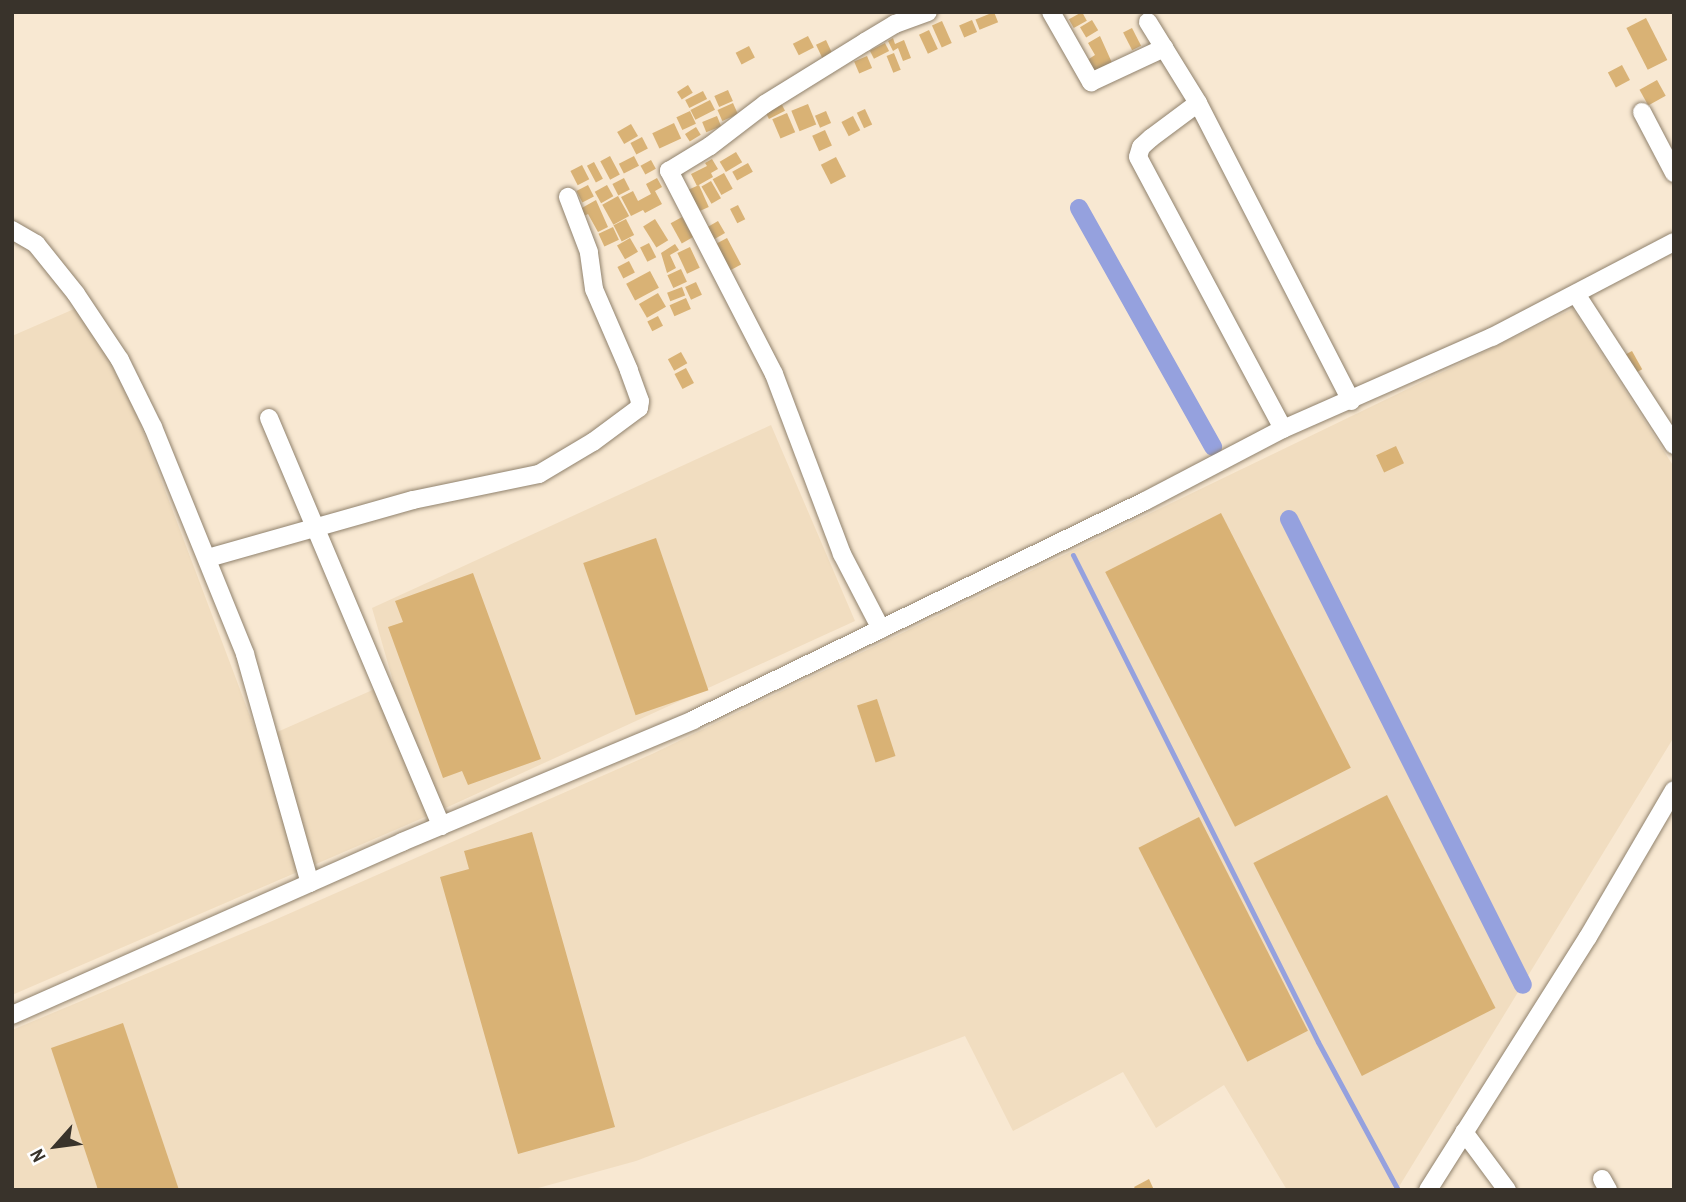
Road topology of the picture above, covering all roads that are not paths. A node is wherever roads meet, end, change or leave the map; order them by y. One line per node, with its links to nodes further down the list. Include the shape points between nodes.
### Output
1 (928, 12): 18 (street, via 864,42 669,171 762,350 842,554)
2 (1051, 12): 4 (street, via 1091,82)
3 (1148, 22): 4 (street)
4 (1164, 48): 5 (street)
5 (1198, 103): 12 (street); 14 (street, via 1141,147 1138,157)
6 (1642, 112): 7 (street)
7 (1674, 173)
8 (568, 197): 16 (street, via 589,253 594,289 629,370 639,408 539,474 413,500)
9 (12, 230): 17 (street, via 36,244 51,262 120,360)
10 (1674, 242): 11 (street)
11 (1576, 294): 12 (street); 15 (street)
12 (1351, 401): 14 (street)
13 (269, 418): 16 (street)
14 (1283, 429): 18 (street)
15 (1674, 445)
16 (316, 530): 17 (street); 20 (street)
17 (208, 558): 21 (street, via 245,654)
18 (881, 629): 20 (street, via 693,720)
19 (1674, 791): 23 (street)
20 (442, 825): 21 (street)
21 (310, 883): 22 (street)
22 (12, 1015)
23 (1464, 1132): 24 (street); 25 (street)
24 (1427, 1190)
25 (1507, 1190)

